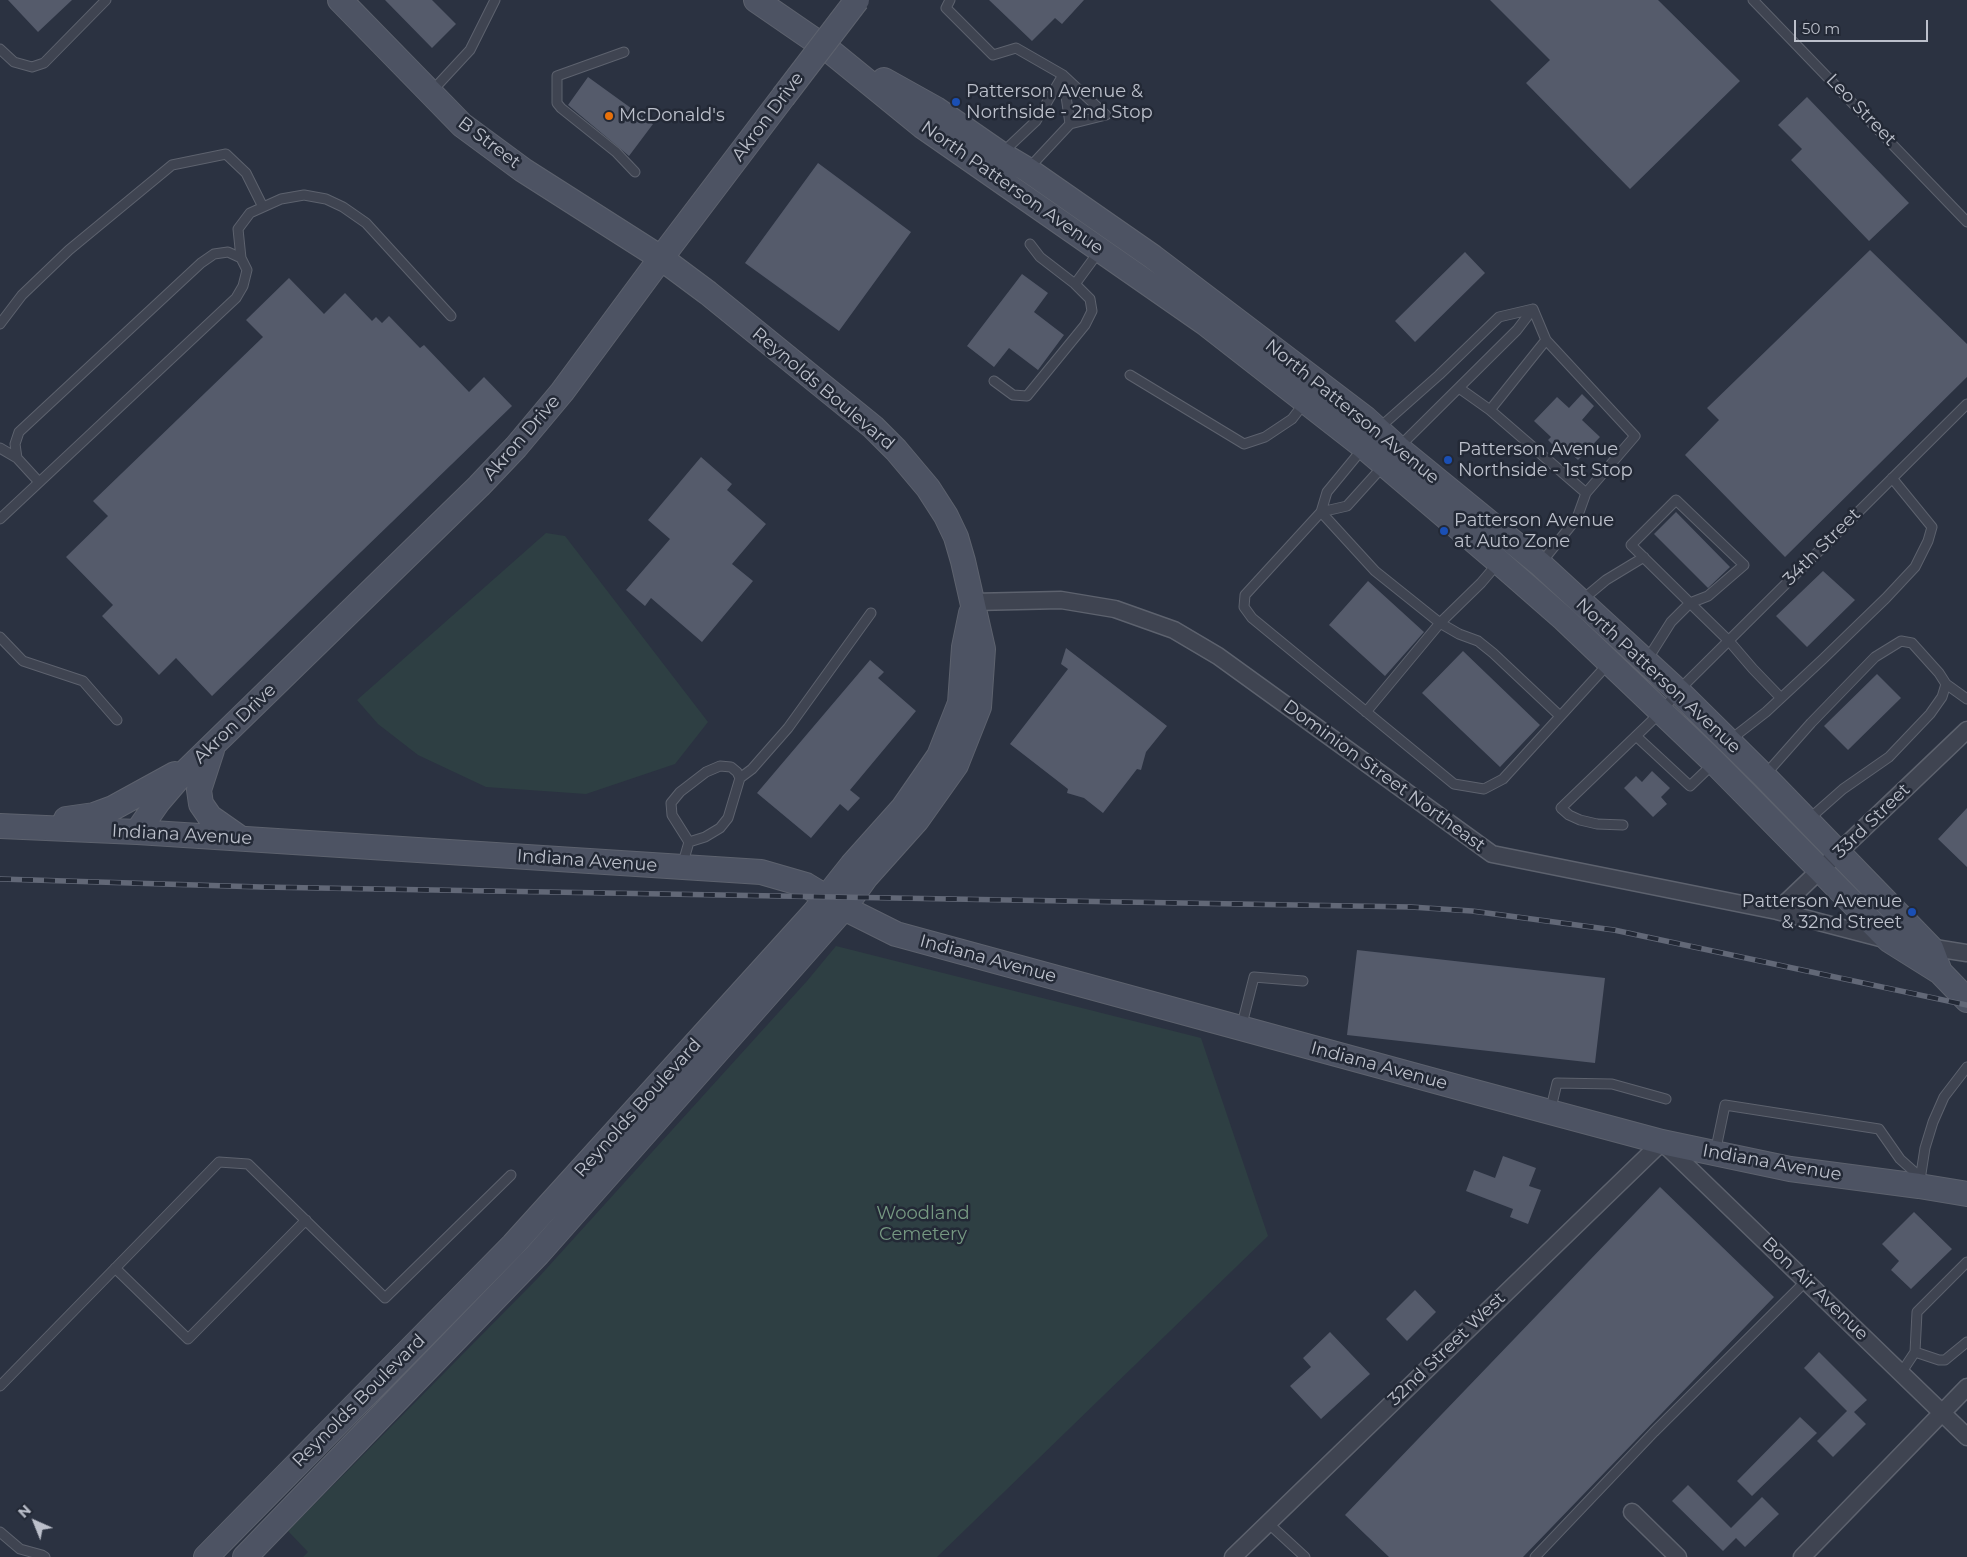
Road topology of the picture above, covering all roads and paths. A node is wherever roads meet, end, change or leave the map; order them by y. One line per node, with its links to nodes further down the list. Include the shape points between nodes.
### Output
1 (106, 0): 8 (lane, via 44,63 32,67 14,62)
2 (340, 0): 11 (main road, B Street)
3 (495, 0): 11 (lane, via 470,50)
4 (756, 0): 13 (main road, North Patterson Avenue, via 830,51 936,109)
5 (857, 0): 21 (main road, Akron Drive, bridge)
6 (950, 0): 10 (lane, via 946,8 993,55 1016,48)
7 (1753, 0): 17 (lane, Leo Street)
8 (0, 49)
9 (624, 52): 15 (lane, via 557,76 557,103)
10 (1063, 75): 12 (lane); 12 (lane, via 1106,115); 13 (lane, via 1036,121)
11 (430, 93): 21 (main road, B Street, via 462,125 523,170)
12 (1070, 124): 14 (lane)
13 (999, 166): 14 (main road, North Patterson Avenue); 19 (main road, North Patterson Avenue)
14 (1028, 170): 30 (main road, North Patterson Avenue, via 1152,257)
15 (635, 172)
16 (263, 207): 20 (lane, via 250,213 238,229); 24 (lane, via 281,199 304,195 326,199 343,207 366,223); 25 (lane, via 246,173 226,154 172,165 69,250 22,295)
17 (1967, 222)
18 (1030, 244): 22 (lane, via 1040,257)
19 (1100, 250): 22 (lane); 30 (main road, North Patterson Avenue)
20 (241, 258): 36 (lane, via 228,252 214,254 201,263 19,432 15,444); 38 (lane, via 247,270 236,298)
21 (661, 258): 45 (main road, Reynolds Boulevard, via 896,450 928,488 946,516 956,537); 64 (main road, Akron Drive, via 562,392 516,447)
22 (1075, 284): 28 (lane, via 1090,299 1092,311 1085,325 1027,396 1013,395)
23 (1533, 309): 26 (lane); 29 (lane, via 1517,330); 33 (lane, via 1499,316)
24 (451, 316)
25 (0, 324)
26 (1546, 340): 32 (lane); 39 (lane, via 1635,436)
27 (1130, 375): 30 (lane, via 1244,444 1265,437 1292,418)
28 (994, 381)
29 (1459, 388): 32 (lane); 35 (lane)
30 (1313, 392): 33 (main road, North Patterson Avenue)
31 (1967, 404): 37 (lane, 34th Street)
32 (1490, 410): 39 (lane)
33 (1371, 439): 35 (main road, North Patterson Avenue); 40 (lane, via 1327,492)
34 (0, 448): 36 (lane)
35 (1391, 456): 40 (lane, via 1347,506); 42 (main road, North Patterson Avenue)
36 (16, 458): 38 (lane)
37 (1892, 478): 51 (lane, 34th Street); 56 (lane, via 1932,528 1915,567)
38 (39, 482): 41 (lane)
39 (1586, 493): 44 (lane, via 1578,518)
40 (1321, 512): 49 (lane, via 1375,571); 59 (lane, via 1245,595 1244,607 1252,618)
41 (0, 519)
42 (1507, 553): 44 (main road, North Patterson Avenue); 49 (lane); 52 (main road, North Patterson Avenue)
43 (1644, 557): 46 (lane, via 1606,580); 47 (lane); 47 (lane, via 1631,545 1676,500 1744,565 1708,596)
44 (1540, 564): 46 (main road, North Patterson Avenue)
45 (973, 602): 79 (main road, Reynolds Boulevard, via 983,650 979,707 956,765 917,820 866,877); 80 (street, Dominion Street Northeast, via 1061,600 1116,609 1174,630 1218,656 1492,854)
46 (1580, 602): 52 (main road, North Patterson Avenue)
47 (1690, 603): 51 (lane); 53 (lane, via 1671,622)
48 (871, 613): 69 (lane, via 788,728)
49 (1440, 623): 59 (lane); 60 (lane, via 1478,641)
50 (0, 637): 61 (lane, via 24,661 82,680)
51 (1729, 641): 55 (lane, 34th Street); 56 (lane)
52 (1619, 653): 53 (main road, North Patterson Avenue); 58 (main road, North Patterson Avenue); 60 (lane)
53 (1645, 663): 55 (main road, North Patterson Avenue)
54 (1946, 684): 57 (lane); 68 (lane, via 1912,643 1900,641 1875,657); 70 (lane, via 1942,697 1930,714 1889,757 1843,789)
55 (1678, 691): 58 (lane, 34th Street); 65 (main road, North Patterson Avenue)
56 (1782, 698): 65 (lane)
57 (1967, 699)
58 (1662, 711): 63 (lane, 34th Street); 67 (main road, North Patterson Avenue)
59 (1366, 712): 60 (lane, via 1454,784 1484,789 1503,779)
60 (1560, 716)
61 (117, 720)
62 (1967, 730): 76 (street, 33rd Street)
63 (1636, 736): 67 (lane, via 1690,786); 71 (lane, 34th Street, via 1561,808 1580,820)
64 (214, 744): 66 (main road, Akron Drive); 74 (main road, via 201,780 199,797 210,818)
65 (1730, 744): 68 (main road, North Patterson Avenue)
66 (198, 760): 72 (main road, via 104,812); 73 (main road, Akron Drive, via 158,802)
67 (1714, 762): 78 (main road, North Patterson Avenue)
68 (1764, 776): 70 (main road, North Patterson Avenue)
69 (740, 778): 75 (lane, via 725,823 704,837); 75 (lane, via 731,767 720,766 693,780 674,797 672,815)
70 (1807, 821): 76 (main road, North Patterson Avenue)
71 (1623, 825)
72 (9, 826): 73 (main road, Indiana Avenue)
73 (137, 832): 74 (main road, Indiana Avenue)
74 (241, 839): 77 (main road, Indiana Avenue)
75 (689, 842): 77 (lane)
76 (1838, 853): 78 (street, 33rd Street); 82 (main road, North Patterson Avenue)
77 (682, 867): 79 (main road, Indiana Avenue, via 761,872 806,885)
78 (1821, 869): 80 (street, 33rd Street); 81 (main road, North Patterson Avenue)
79 (836, 902): 87 (main road, Indiana Avenue, via 896,934); 111 (main road, Reynolds Boulevard, via 513,1245); 112 (main road, Reynolds Boulevard, via 538,1254)
80 (1777, 911): 81 (street, Dominion Street Northeast)
81 (1889, 940): 82 (street, Dominion Street Northeast); 84 (main road, North Patterson Avenue)
82 (1931, 948): 83 (street, Dominion Street Northeast); 84 (main road, North Patterson Avenue)
83 (1967, 953)
84 (1940, 972): 86 (main road, North Patterson Avenue)
85 (1304, 981): 87 (lane, via 1254,977)
86 (1967, 1000)
87 (1241, 1028): 90 (main road, Indiana Avenue)
88 (1967, 1067): 94 (lane, via 1944,1097 1933,1122 1924,1148)
89 (1666, 1099): 90 (lane, via 1612,1084 1557,1083)
90 (1550, 1112): 91 (main road, Indiana Avenue)
91 (1662, 1142): 92 (main road, Indiana Avenue); 99 (street, Bon Air Avenue); 108 (street, 32nd Street West)
92 (1715, 1153): 94 (main road, Indiana Avenue, via 1790,1169); 94 (lane, via 1725,1105 1879,1130)
93 (511, 1175): 96 (lane, via 385,1298)
94 (1920, 1181): 95 (main road, Indiana Avenue)
95 (1967, 1194)
96 (306, 1220): 98 (lane, via 248,1164 219,1162); 98 (lane, via 188,1339)
97 (1967, 1262): 101 (lane, via 1917,1312)
98 (115, 1268): 103 (lane)
99 (1806, 1281): 102 (street, Bon Air Avenue); 115 (lane, via 1654,1432)
100 (1967, 1342): 101 (lane, via 1945,1360)
101 (1915, 1352): 102 (lane)
102 (1901, 1373): 105 (street, Bon Air Avenue)
103 (0, 1386)
104 (1967, 1387): 105 (street)
105 (1942, 1412): 106 (street, Bon Air Avenue); 117 (street)
106 (1967, 1437)
107 (1632, 1512): 116 (street)
108 (1268, 1523): 113 (street, 32nd Street West); 114 (lane)
109 (0, 1531): 110 (lane, via 20,1549)
110 (44, 1557)
111 (206, 1557)
112 (245, 1557)
113 (1233, 1557)
114 (1305, 1557)
115 (1535, 1557)
116 (1678, 1557)
117 (1802, 1557)

